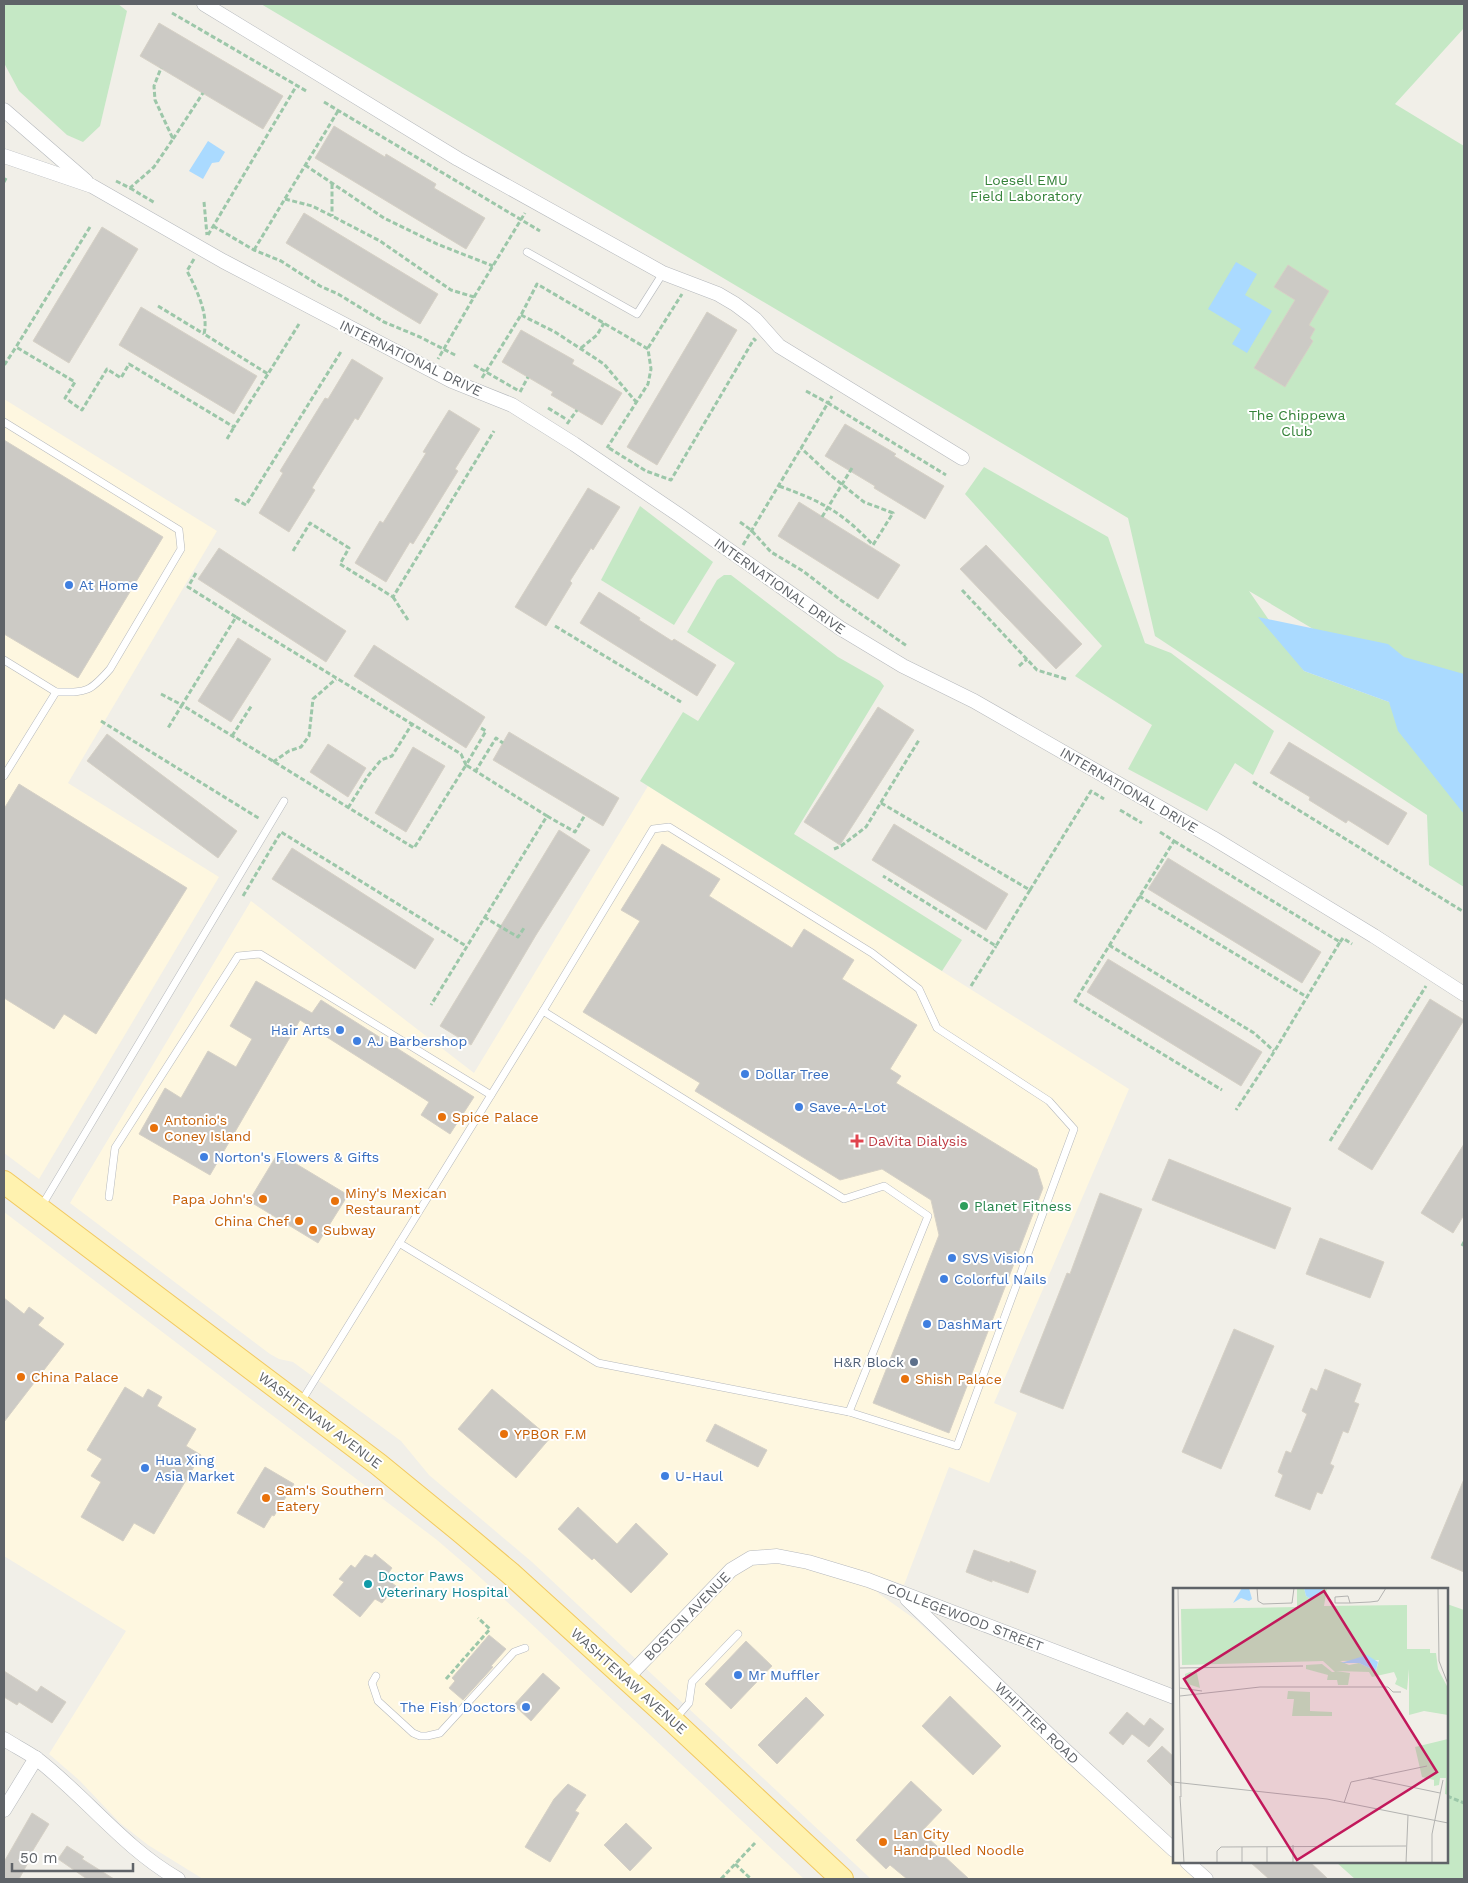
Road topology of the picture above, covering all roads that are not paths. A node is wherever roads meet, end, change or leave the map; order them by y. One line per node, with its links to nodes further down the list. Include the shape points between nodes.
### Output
1 (204, 4): 6 (street, via 458,158)
2 (4, 110): 4 (street, INTERNATIONAL DRIVE)
3 (4, 156): 4 (street, INTERNATIONAL DRIVE)
4 (92, 186): 13 (street, INTERNATIONAL DRIVE, via 224,261 452,381 518,409 679,515 840,628 1213,838)
5 (527, 252): 6 (lane, via 637,314)
6 (663, 273): 8 (street, via 735,304 755,319 779,346)
7 (4, 422): 10 (lane, via 179,530 181,549 110,669 95,686 83,692)
8 (962, 458)
9 (4, 660): 10 (lane)
10 (56, 692): 11 (lane)
11 (4, 776)
12 (284, 801): 18 (lane)
13 (1464, 994)
14 (544, 1011): 15 (lane); 21 (lane, via 844,1199 884,1186 928,1216); 21 (lane, via 654,829 668,827 872,953 920,989 937,1028 1049,1101 1074,1129 957,1446)
15 (491, 1095): 17 (lane, via 260,954 238,956 115,1148); 19 (lane)
16 (4, 1182): 18 (main road, WASHTENAW AVENUE)
17 (109, 1197)
18 (40, 1210): 20 (main road, WASHTENAW AVENUE)
19 (400, 1243): 20 (lane); 21 (lane, via 598,1363)
20 (300, 1405): 27 (main road, WASHTENAW AVENUE, via 378,1464 510,1573)
21 (849, 1412)
22 (751, 1558): 23 (street, COLLEGEWOOD STREET, via 778,1556 808,1562); 27 (street, BOSTON AVENUE, via 731,1570)
23 (902, 1594): 28 (street, COLLEGEWOOD STREET); 33 (street, WHITTIER ROAD)
24 (738, 1634): 29 (lane, via 692,1682 689,1703)
25 (525, 1648): 26 (lane, via 514,1652 440,1733 434,1735 413,1733 378,1701 372,1683)
26 (376, 1676)
27 (626, 1679): 29 (main road, WASHTENAW AVENUE)
28 (1173, 1697)
29 (674, 1721): 36 (main road, WASHTENAW AVENUE)
30 (4, 1740): 31 (street)
31 (36, 1758): 32 (street); 35 (street, via 126,1841)
32 (4, 1810)
33 (1173, 1849)
34 (1188, 1863): 37 (street)
35 (178, 1879)
36 (842, 1879)
37 (1206, 1879)

